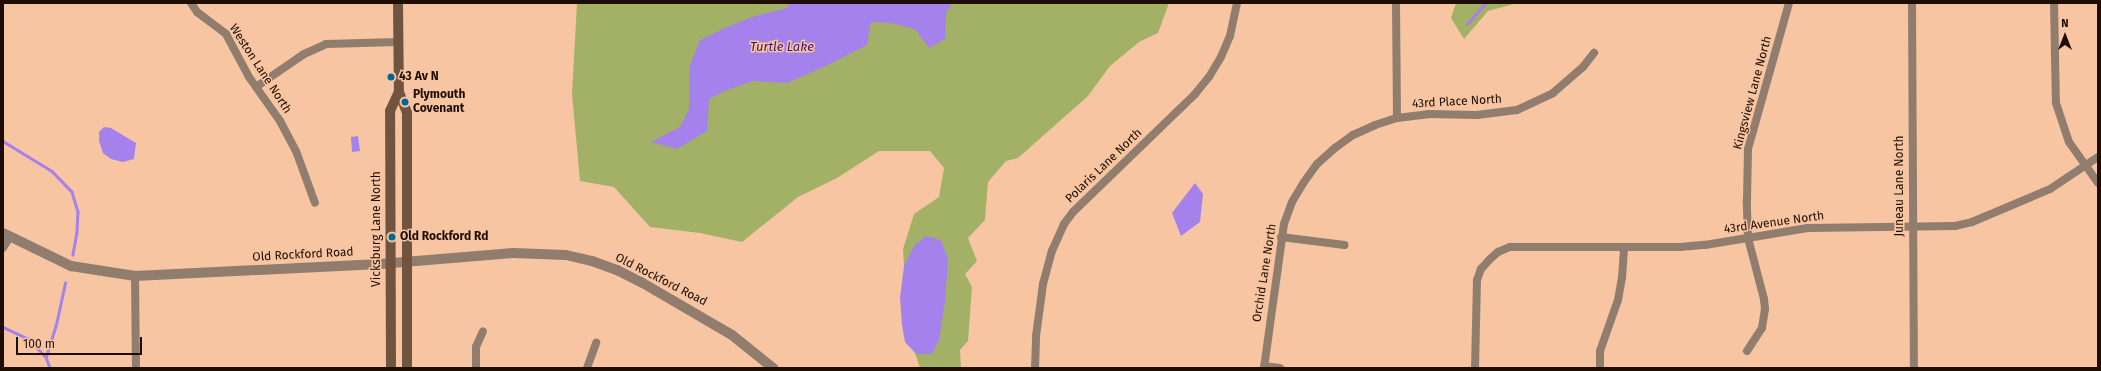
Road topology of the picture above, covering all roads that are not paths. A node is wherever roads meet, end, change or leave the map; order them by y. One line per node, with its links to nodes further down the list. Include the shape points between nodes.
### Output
1 (191, 3): 10 (street, Weston Lane North, via 197,12 226,34)
2 (398, 3): 8 (main road, Vicksburg Lane North)
3 (1237, 3): 37 (street, Polaris Lane North, via 1230,36 1221,57 1195,94 1073,212 1064,224 1052,251 1043,284 1036,336)
4 (1396, 3): 12 (street)
5 (1789, 3): 20 (street, Kingsview Lane North, via 1748,149)
6 (1912, 3): 17 (street, Juneau Lane North)
7 (2054, 3): 14 (street, via 2056,103 2069,142)
8 (398, 42): 10 (street, via 326,44 304,54); 11 (main road, Vicksburg Lane North)
9 (1594, 53): 12 (street, 43rd Place North, via 1583,67 1553,93 1517,110 1477,115 1428,114)
10 (256, 87): 16 (street, Weston Lane North, via 289,136)
11 (398, 92): 24 (main road, Vicksburg Lane North, via 406,114); 25 (main road, Vicksburg Lane North, via 390,111)
12 (1396, 118): 19 (street, Orchid Lane North, via 1375,124 1354,135 1317,164 1292,202)
13 (2098, 157): 14 (street, 43rd Avenue North)
14 (2085, 166): 15 (street); 17 (street, 43rd Avenue North, via 2050,189 1972,222 1939,227)
15 (2098, 183)
16 (315, 203)
17 (1912, 227): 20 (street, 43rd Avenue North, via 1808,228); 41 (street, Juneau Lane North)
18 (6, 235): 23 (street); 26 (street, Old Rockford Road, via 70,266)
19 (1281, 237): 21 (street); 30 (street, Orchid Lane North)
20 (1748, 238): 22 (street, 43rd Avenue North, via 1705,245); 29 (street, Kingsview Lane North, via 1765,309 1762,328)
21 (1344, 245)
22 (1624, 247): 39 (street, 43rd Avenue North, via 1510,247 1498,252 1481,269 1477,280); 40 (street, via 1621,285 1600,351)
23 (3, 248)
24 (408, 262): 25 (street, Old Rockford Road); 33 (main road, Vicksburg Lane North); 36 (street, Old Rockford Road, via 513,253 566,256 592,261 617,270 703,317 732,335)
25 (391, 263): 26 (street, Old Rockford Road); 32 (main road, Vicksburg Lane North)
26 (135, 276): 31 (street)
27 (483, 331): 34 (street, via 476,347)
28 (596, 343): 35 (street)
29 (1747, 351)
30 (1264, 367): 38 (street)
31 (136, 368)
32 (390, 368)
33 (407, 368)
34 (476, 368)
35 (587, 368)
36 (773, 368)
37 (1035, 368)
38 (1280, 368)
39 (1475, 368)
40 (1600, 368)
41 (1914, 368)

